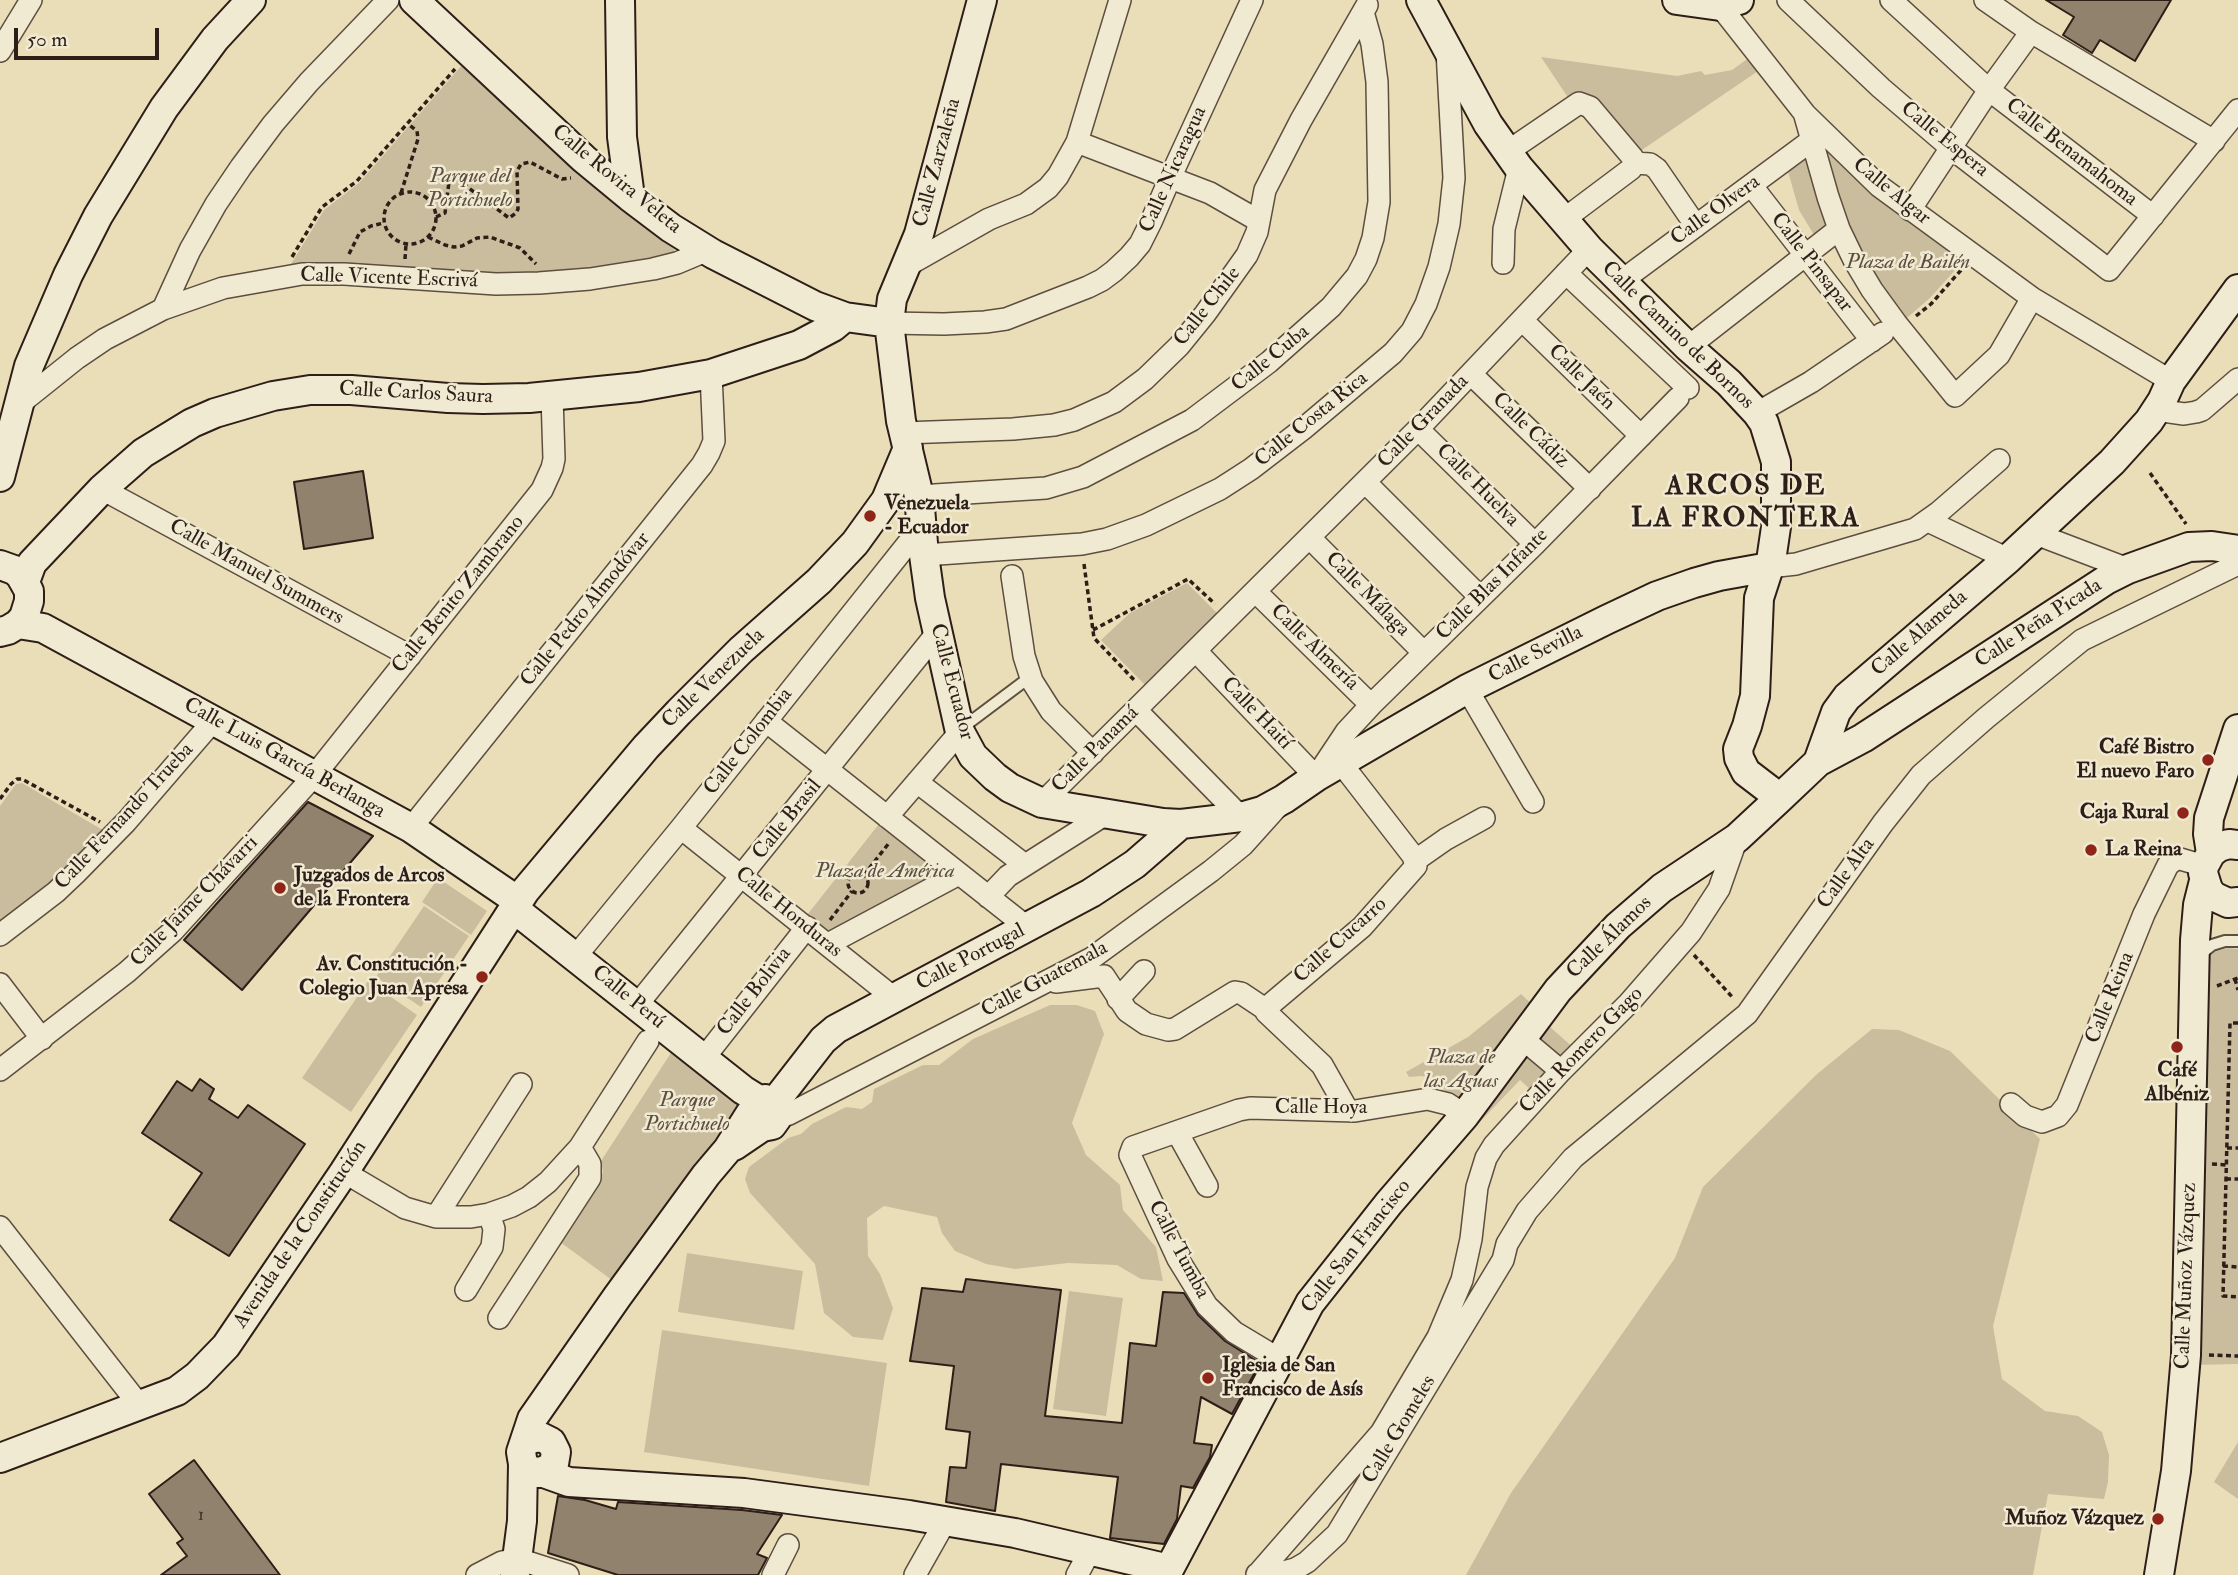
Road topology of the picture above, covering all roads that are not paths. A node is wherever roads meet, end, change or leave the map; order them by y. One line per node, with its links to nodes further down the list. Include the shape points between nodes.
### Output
1 (31, 0): 18 (street)
2 (251, 0): 58 (street, via 215,39 164,108 98,216 45,325)
3 (388, 0): 46 (street, via 309,82 241,167 190,250)
4 (414, 0): 30 (street, Calle Rovira Veleta)
5 (620, 0): 30 (street, via 622,137)
6 (982, 0): 41 (street, Calle Zarzaleña)
7 (1120, 0): 24 (street)
8 (1252, 0): 28 (street, Calle Nicaragua)
9 (1421, 0): 17 (street, Calle Camino de Bornos)
10 (1677, 0): 14 (street)
11 (1788, 0): 25 (street, Calle Espera)
12 (1891, 0): 19 (street, Calle Benamahoma)
13 (1993, 2): 16 (street)
14 (1730, 3): 21 (street, Calle Algar)
15 (1366, 6): 33 (street, Calle Chile, via 1265,190); 69 (street, Calle Cuba, via 1377,82 1379,202 1366,259 1331,307 1259,370 1192,419 1083,477 1046,488)
16 (2031, 32): 19 (street); 23 (street)
17 (1447, 50): 26 (street, Calle Camino de Bornos); 76 (street, Calle Costa Rica, via 1453,198 1426,304 1393,353 1251,469 1178,511 1120,535 1082,544)
18 (0, 51)
19 (1989, 90): 25 (street); 32 (street, Calle Benamahoma)
20 (2238, 110): 23 (street)
21 (1805, 114): 22 (street, Calle Pinsapar); 31 (street, Calle Algar)
22 (1812, 140): 29 (street, Calle Olvera); 36 (street, Calle Pinsapar)
23 (2214, 141): 32 (street)
24 (1077, 142): 28 (street); 41 (street, via 1058,176 1037,197 982,222)
25 (1951, 148): 31 (street); 32 (street, Calle Espera, via 2109,270)
26 (1513, 160): 27 (street, via 1573,106 1585,104); 34 (street, Calle Camino de Bornos); 40 (street)
27 (1634, 163): 34 (street); 35 (street, via 1657,169)
28 (1170, 178): 33 (street); 49 (street, Calle Nicaragua, via 1140,243 1102,280 1006,319)
29 (1751, 186): 35 (street, Calle Olvera); 39 (street, Calle Pinsapar)
30 (629, 197): 38 (street, Calle Rovira Veleta)
31 (1910, 210): 45 (street, Calle Algar)
32 (2152, 216)
33 (1259, 220): 63 (street, Calle Chile, via 1247,256 1205,314 1145,379 1114,402 1054,425)
34 (1563, 220): 37 (street, Calle Camino de Bornos)
35 (1696, 226): 43 (street, Calle Olvera)
36 (1839, 229): 39 (street); 50 (street, Calle Pinsapar, via 1872,290)
37 (1588, 249): 42 (street, Calle Granada); 43 (street, Calle Camino de Bornos)
38 (708, 250): 46 (street, Calle Vicente Escrivá, via 677,263 628,274 538,283 344,274 280,277 223,288); 47 (street, Calle Rovira Veleta)
39 (1805, 255): 51 (street, Calle Pinsapar); 52 (street)
40 (1503, 263)
41 (908, 265): 49 (street, Calle Zarzaleña, via 892,299)
42 (1566, 273): 48 (street, Calle Granada); 62 (street, Calle Blas Infante, via 1683,393)
43 (1620, 282): 52 (street, Calle Camino de Bornos)
44 (2238, 289): 56 (street, Calle Alameda)
45 (2032, 298): 50 (street, Calle Pinsapar, via 1999,355 1955,396); 56 (street, Calle Algar)
46 (163, 309): 58 (street, Calle Vicente Escrivá, via 77,358)
47 (845, 317): 49 (street, Calle Rovira Veleta); 53 (street, Calle Carlos Saura, via 799,345)
48 (1522, 320): 54 (street, Calle Granada); 62 (street, Calle Jaén)
49 (889, 323): 63 (street, Calle Ecuador)
50 (1899, 326): 51 (street)
51 (1872, 341): 60 (street)
52 (1688, 347): 60 (street, Calle Camino de Bornos)
53 (711, 374): 57 (street, Calle Carlos Saura); 115 (street, Calle Pedro Almodóvar, via 714,441 702,466)
54 (1471, 374): 61 (street, Calle Granada); 68 (street, Calle Cádiz)
55 (2238, 379): 59 (street, via 2196,412)
56 (2171, 381): 59 (street, Calle Alameda)
57 (552, 396): 67 (street, Calle Carlos Saura, via 448,398 310,390 273,397 191,423 143,453); 88 (street, Calle Benito Zambrano, via 554,459 542,490)
58 (17, 406): 65 (street)
59 (2156, 411): 72 (street, Calle Alameda, via 2112,462)
60 (1757, 413): 79 (street, Calle Camino de Bornos, via 1769,435 1777,475 1775,542)
61 (1418, 429): 66 (street, Calle Granada); 74 (street, Calle Huelva)
62 (1641, 436): 68 (street, Calle Blas Infante)
63 (906, 440): 69 (street, Calle Ecuador); 125 (street, Calle Venezuela, via 886,500 855,543 663,729)
64 (1999, 460): 70 (street)
65 (0, 477)
66 (1365, 482): 73 (street, Calle Granada); 84 (street)
67 (102, 489): 83 (street, Calle Carlos Saura); 88 (street, Calle Manuel Summers)
68 (1590, 489): 74 (street, Calle Blas Infante)
69 (919, 496): 71 (street, Calle Ecuador)
70 (1928, 521): 77 (street); 79 (street, via 1899,535 1796,564)
71 (921, 527): 76 (street, Calle Ecuador); 95 (street, Calle Colombia)
72 (2036, 534): 77 (street, Calle Alameda); 80 (street)
73 (1310, 538): 82 (street, Calle Granada); 87 (street, Calle Málaga)
74 (1535, 544): 84 (street, Calle Blas Infante)
75 (2238, 550): 80 (street, Calle Peña Picada, via 2201,546)
76 (924, 555): 85 (street, Calle Ecuador)
77 (2008, 559): 93 (street, Calle Alameda, via 1881,667)
78 (2238, 564): 159 (street, Calle Alta, via 2082,640 1937,760 1883,823 1747,1014 1573,1158 1527,1211)
79 (1769, 567): 90 (street, Calle Sevilla, via 1719,576 1657,596); 106 (street, Calle Camino de Bornos, via 1759,598 1754,703 1738,750 1746,772)
80 (2128, 569): 98 (street, Calle Peña Picada)
81 (1012, 576): 89 (street)
82 (1256, 592): 86 (street, Calle Panamá); 92 (street, Calle Almería)
83 (19, 595): 94 (street, Calle Luis García Berlanga)
84 (1480, 597): 87 (street, Calle Blas Infante)
85 (937, 633): 97 (street, Calle Ecuador); 102 (street, Calle Brasil)
86 (1196, 651): 91 (street, Calle Panamá); 104 (street, Calle Haití)
87 (1424, 653): 92 (street, Calle Blas Infante)
88 (410, 656): 103 (street, Calle Benito Zambrano)
89 (1030, 677): 97 (lane); 99 (street, via 1051,711)
90 (1467, 689): 101 (street, Calle Sevilla); 108 (street)
91 (1142, 703): 99 (street, Calle Panamá); 111 (street)
92 (1371, 705): 104 (street, Calle Blas Infante)
93 (1836, 712): 98 (street, via 1842,734); 100 (street)
94 (214, 720): 103 (street, Calle Luis García Berlanga); 127 (street, Calle Fernando Trueba, via 116,832 56,892)
95 (766, 721): 102 (street); 116 (street, Calle Colombia)
96 (2238, 729): 123 (street, Calle Muñoz Vázquez, via 2209,818)
97 (960, 731): 105 (street); 109 (street, Calle Ecuador, via 973,756 995,777)
98 (1856, 743): 100 (street, Calle Peña Picada)
99 (1093, 753): 109 (street, Calle Panamá)
100 (1818, 762): 106 (street, Calle Álamos)
101 (1341, 763): 104 (street, Calle Sevilla); 119 (street)
102 (828, 770): 113 (street); 122 (street, Calle Brasil)
103 (314, 776): 115 (street, Calle Luis García Berlanga); 139 (street, Calle Jaime Chávarri, via 173,930)
104 (1316, 777): 107 (street, Calle Ecuador)
105 (917, 782): 113 (street); 120 (street)
106 (1780, 798): 117 (street, Calle Álamos)
107 (1284, 799): 111 (street, Calle Ecuador); 133 (street, Calle Guatemala, via 1243,845 1211,871 1104,950)
108 (1534, 802)
109 (1042, 803): 110 (street, Calle Ecuador)
110 (1107, 814): 114 (street, Calle Ecuador); 120 (street)
111 (1241, 817): 114 (street, Calle Ecuador)
112 (1484, 818): 119 (street)
113 (894, 822): 121 (street)
114 (1181, 824): 126 (street, Calle Portugal, via 1114,879)
115 (411, 828): 125 (street, Calle Luis García Berlanga)
116 (681, 828): 122 (street, Calle Honduras); 130 (street, Calle Colombia)
117 (1737, 838): 140 (street, Calle Álamos, via 1662,888 1618,926 1583,961); 144 (street, Calle Romero Gago, via 1719,889 1682,942)
118 (2238, 845): 123 (street, via 2219,848)
119 (1416, 860): 138 (street, Calle Cucarro, via 1413,871 1362,927)
120 (1025, 865): 124 (street)
121 (959, 874): 124 (street); 128 (street)
122 (742, 876): 128 (street, Calle Honduras); 137 (street, Calle Brasil)
123 (2220, 888): 131 (street, Calle Muñoz Vázquez, via 2196,923); 146 (street, Calle Reina, via 2177,858 2168,865 2062,1111 2046,1121 2036,1121)
124 (989, 897): 126 (street)
125 (516, 904): 130 (street, Calle Perú); 153 (street, Avenida de la Constitución)
126 (1028, 928): 135 (street, Calle Portugal)
127 (0, 935)
128 (817, 936): 135 (street, Calle Honduras); 142 (street, Calle Bolivia)
129 (2238, 941): 131 (lane, via 2212,945)
130 (576, 956): 137 (street, Calle Perú)
131 (2199, 964): 176 (street, Calle Muñoz Vázquez, via 2186,1354 2176,1471)
132 (1144, 971): 136 (street)
133 (1045, 981): 136 (street, via 1104,976); 147 (street, Calle Guatemala, via 789,1114)
134 (0, 984): 139 (street)
135 (894, 998): 147 (street, Calle Portugal, via 830,1034)
136 (1118, 999): 138 (street, via 1136,1018 1168,1030 1235,992)
137 (637, 1005): 142 (street, Calle Perú)
138 (1265, 1009): 148 (street, via 1322,1065)
139 (41, 1039): 143 (street, Calle Jaime Chávarri)
140 (1522, 1039): 144 (street); 149 (street)
141 (648, 1041): 151 (street)
142 (704, 1058): 147 (street, Calle Perú)
143 (0, 1070)
144 (1561, 1071): 158 (street, Calle Romero Gago, via 1490,1152 1477,1187)
145 (521, 1084): 156 (street)
146 (2011, 1104)
147 (760, 1108): 165 (street, Calle Portugal, via 663,1233 546,1398)
148 (1348, 1111): 149 (street, Calle Hoya, via 1427,1099 1448,1104); 150 (street, Calle Hoya, via 1250,1108)
149 (1465, 1115): 162 (street, Calle San Francisco, via 1317,1292)
150 (1177, 1132): 152 (street, Calle Hoya); 154 (street)
151 (580, 1147): 155 (street, via 529,1197); 161 (street, via 590,1164 590,1178)
152 (1130, 1150): 162 (street, Calle Tumba, via 1178,1259 1207,1306 1223,1323)
153 (344, 1172): 156 (street, via 405,1208); 163 (street, Avenida de la Constitución, via 226,1346 187,1385)
154 (1207, 1186)
155 (489, 1214): 156 (street); 160 (street, via 494,1229 492,1247)
156 (436, 1217)
157 (0, 1227): 163 (street)
158 (1471, 1235): 159 (street, via 1499,1247); 171 (street, Calle Gomeles, via 1462,1280 1438,1337 1381,1433)
159 (1507, 1244): 171 (street, Calle Gomeles, via 1503,1260 1337,1534 1296,1569)
160 (466, 1290)
161 (499, 1318)
162 (1279, 1359): 170 (street, Calle San Francisco)
163 (140, 1406): 164 (street, Avenida de la Constitución)
164 (0, 1458)
165 (538, 1458): 166 (street, via 557,1479 744,1493); 169 (street, via 523,1500)
166 (946, 1520): 168 (street); 175 (street)
167 (788, 1545): 174 (street)
168 (1084, 1563): 170 (street)
169 (517, 1567): 172 (street, via 502,1562); 173 (street)
170 (1168, 1572)
171 (1257, 1574)
172 (477, 1575)
173 (568, 1575)
174 (773, 1575)
175 (915, 1575)
176 (2159, 1575)

